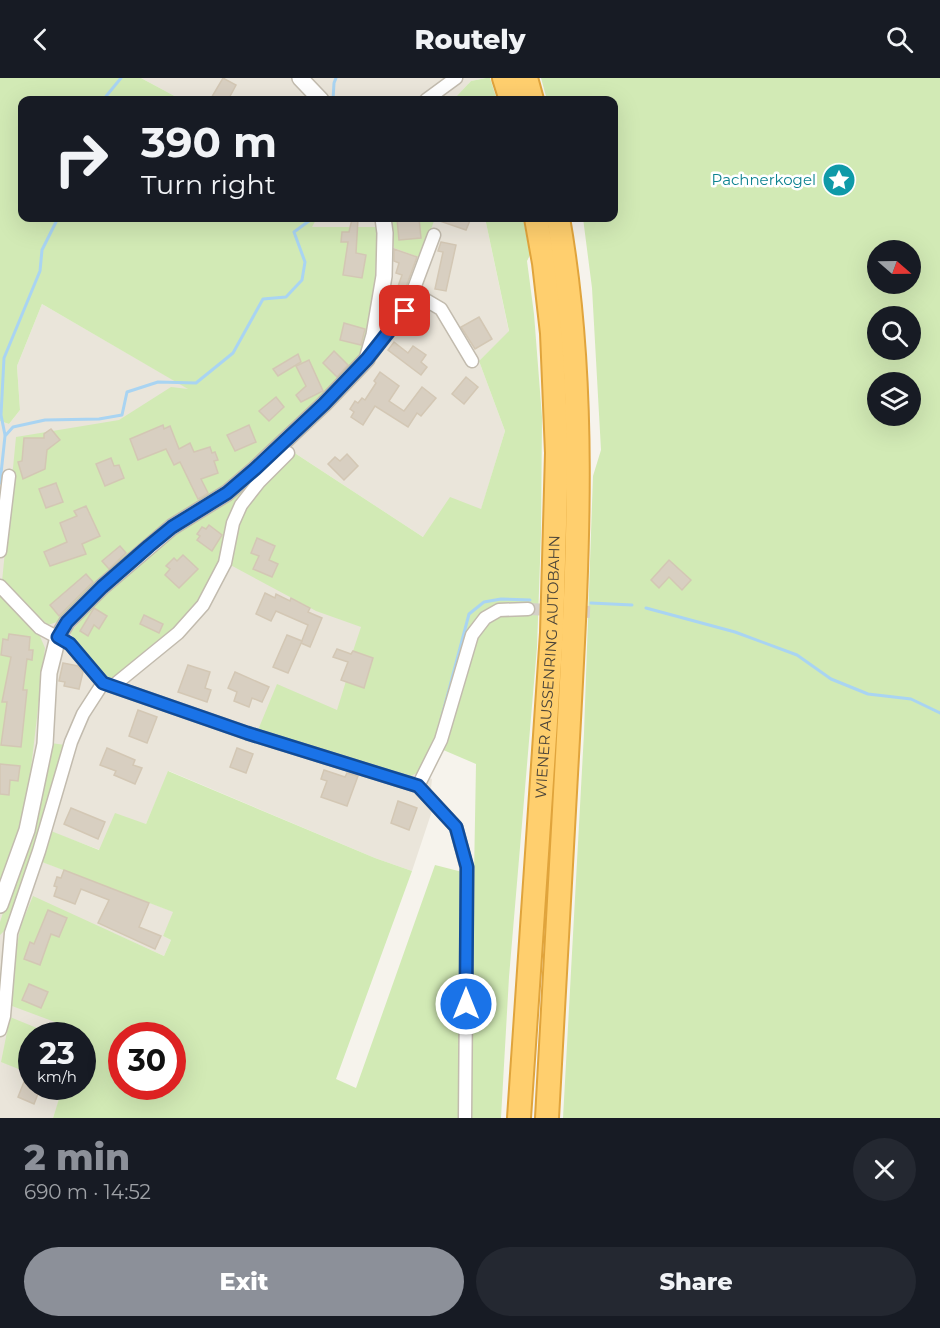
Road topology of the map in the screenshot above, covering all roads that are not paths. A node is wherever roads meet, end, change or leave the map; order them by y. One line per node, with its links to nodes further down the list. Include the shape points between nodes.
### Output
1 (300, 78): 5 (street)
2 (456, 78): 6 (street)
3 (504, 78): 7 (highway)
4 (526, 78): 8 (highway)
5 (317, 96)
6 (431, 96)
7 (510, 96)
8 (531, 96)
9 (384, 222): 14 (street, via 384,276)
10 (537, 222): 29 (highway, WIENER AUSSENRING AUTOBAHN, via 552,333 557,453 552,633)
11 (559, 222): 30 (highway, WIENER AUSSENRING AUTOBAHN, via 574,330 579,453 574,635)
12 (434, 235): 13 (street)
13 (407, 307): 14 (street); 15 (street, via 424,299 441,309)
14 (367, 359): 21 (street, via 255,469 227,493 172,527 102,587 67,622)
15 (472, 361)
16 (288, 453): 22 (street, via 241,505 225,563 203,605 178,633)
17 (9, 476): 18 (street)
18 (0, 551)
19 (0, 586): 21 (street, via 40,628)
20 (528, 609): 23 (street, via 499,610 484,618 472,634 441,740)
21 (58, 637): 22 (street, via 70,644); 24 (street, via 49,673 45,744 27,830)
22 (108, 685): 23 (street); 25 (street, via 82,714)
23 (418, 786): 28 (street, via 456,827 467,867)
24 (0, 906)
25 (10, 933): 26 (street); 27 (street)
26 (0, 942)
27 (0, 1030)
28 (465, 1118)
29 (519, 1118)
30 (547, 1118)

